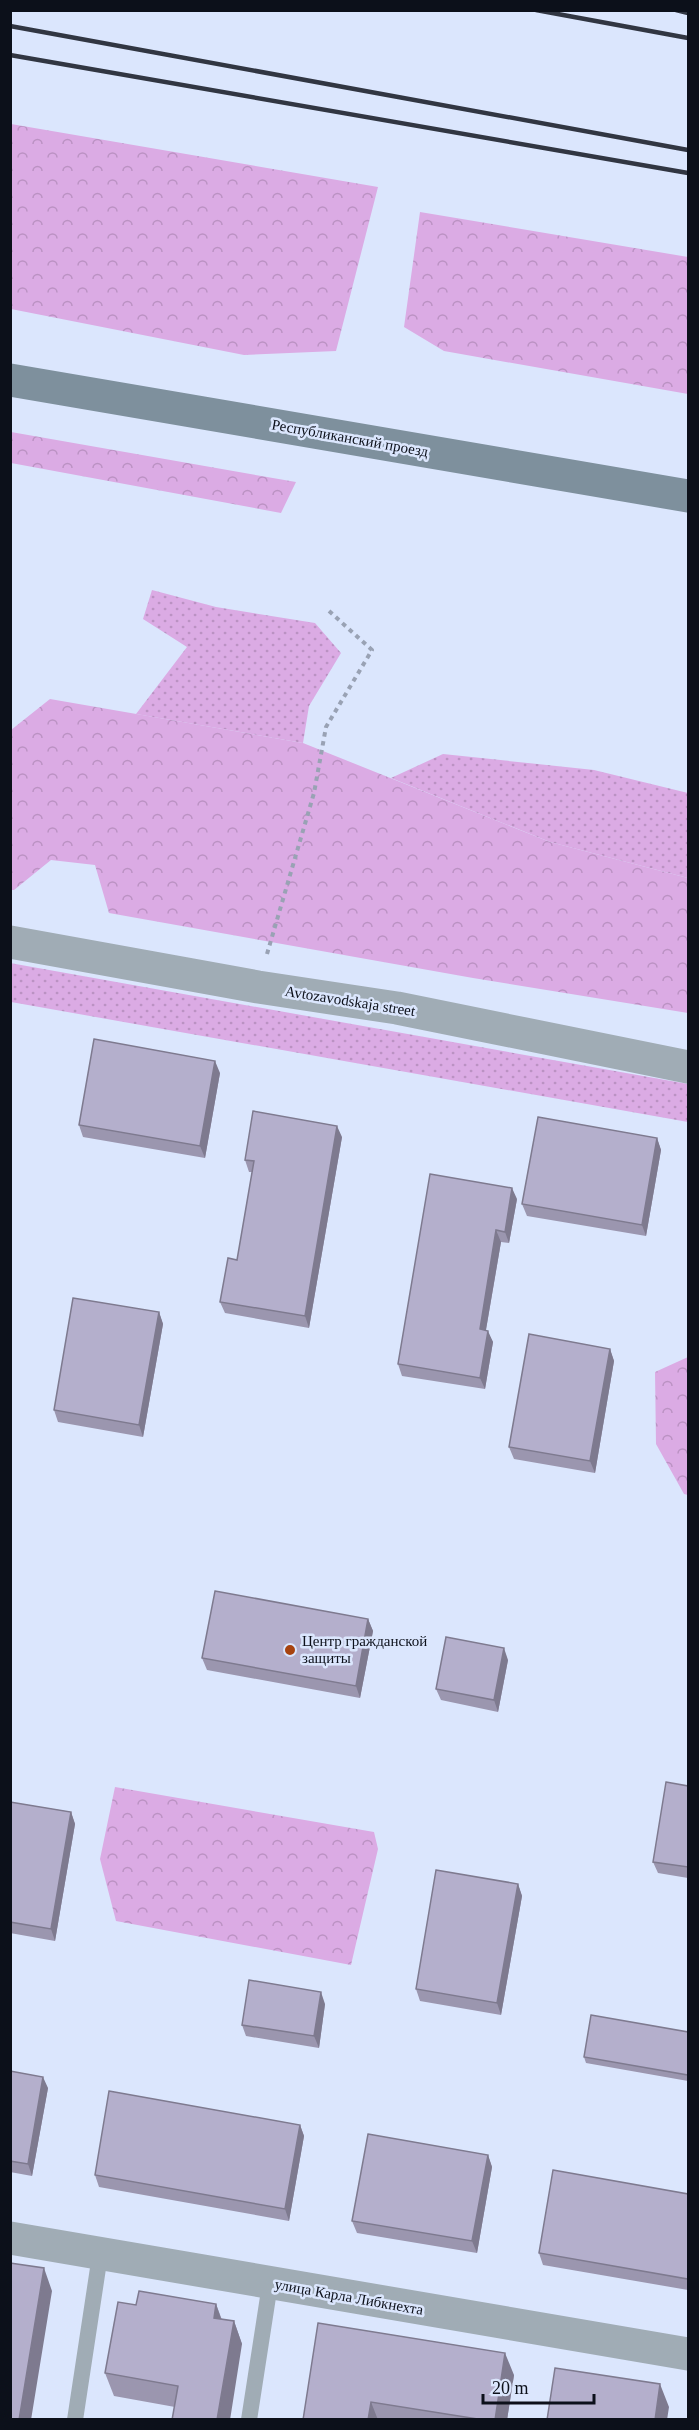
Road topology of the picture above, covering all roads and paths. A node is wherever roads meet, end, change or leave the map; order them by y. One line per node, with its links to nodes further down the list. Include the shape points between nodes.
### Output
1 (10, 380): 2 (main road, Республиканский проезд)
2 (688, 496)
3 (329, 611): 5 (path, via 372,650 326,727 314,793)
4 (10, 942): 5 (street, Avtozavodskaja street)
5 (258, 987): 6 (street, Avtozavodskaja street, via 397,1008)
6 (688, 1067)
7 (10, 2238): 8 (street, улица Карла Либкнехта)
8 (100, 2255): 9 (street, улица Карла Либкнехта); 11 (lane)
9 (270, 2284): 10 (street, улица Карла Либкнехта); 12 (lane)
10 (688, 2355)
11 (75, 2420)
12 (249, 2420)

